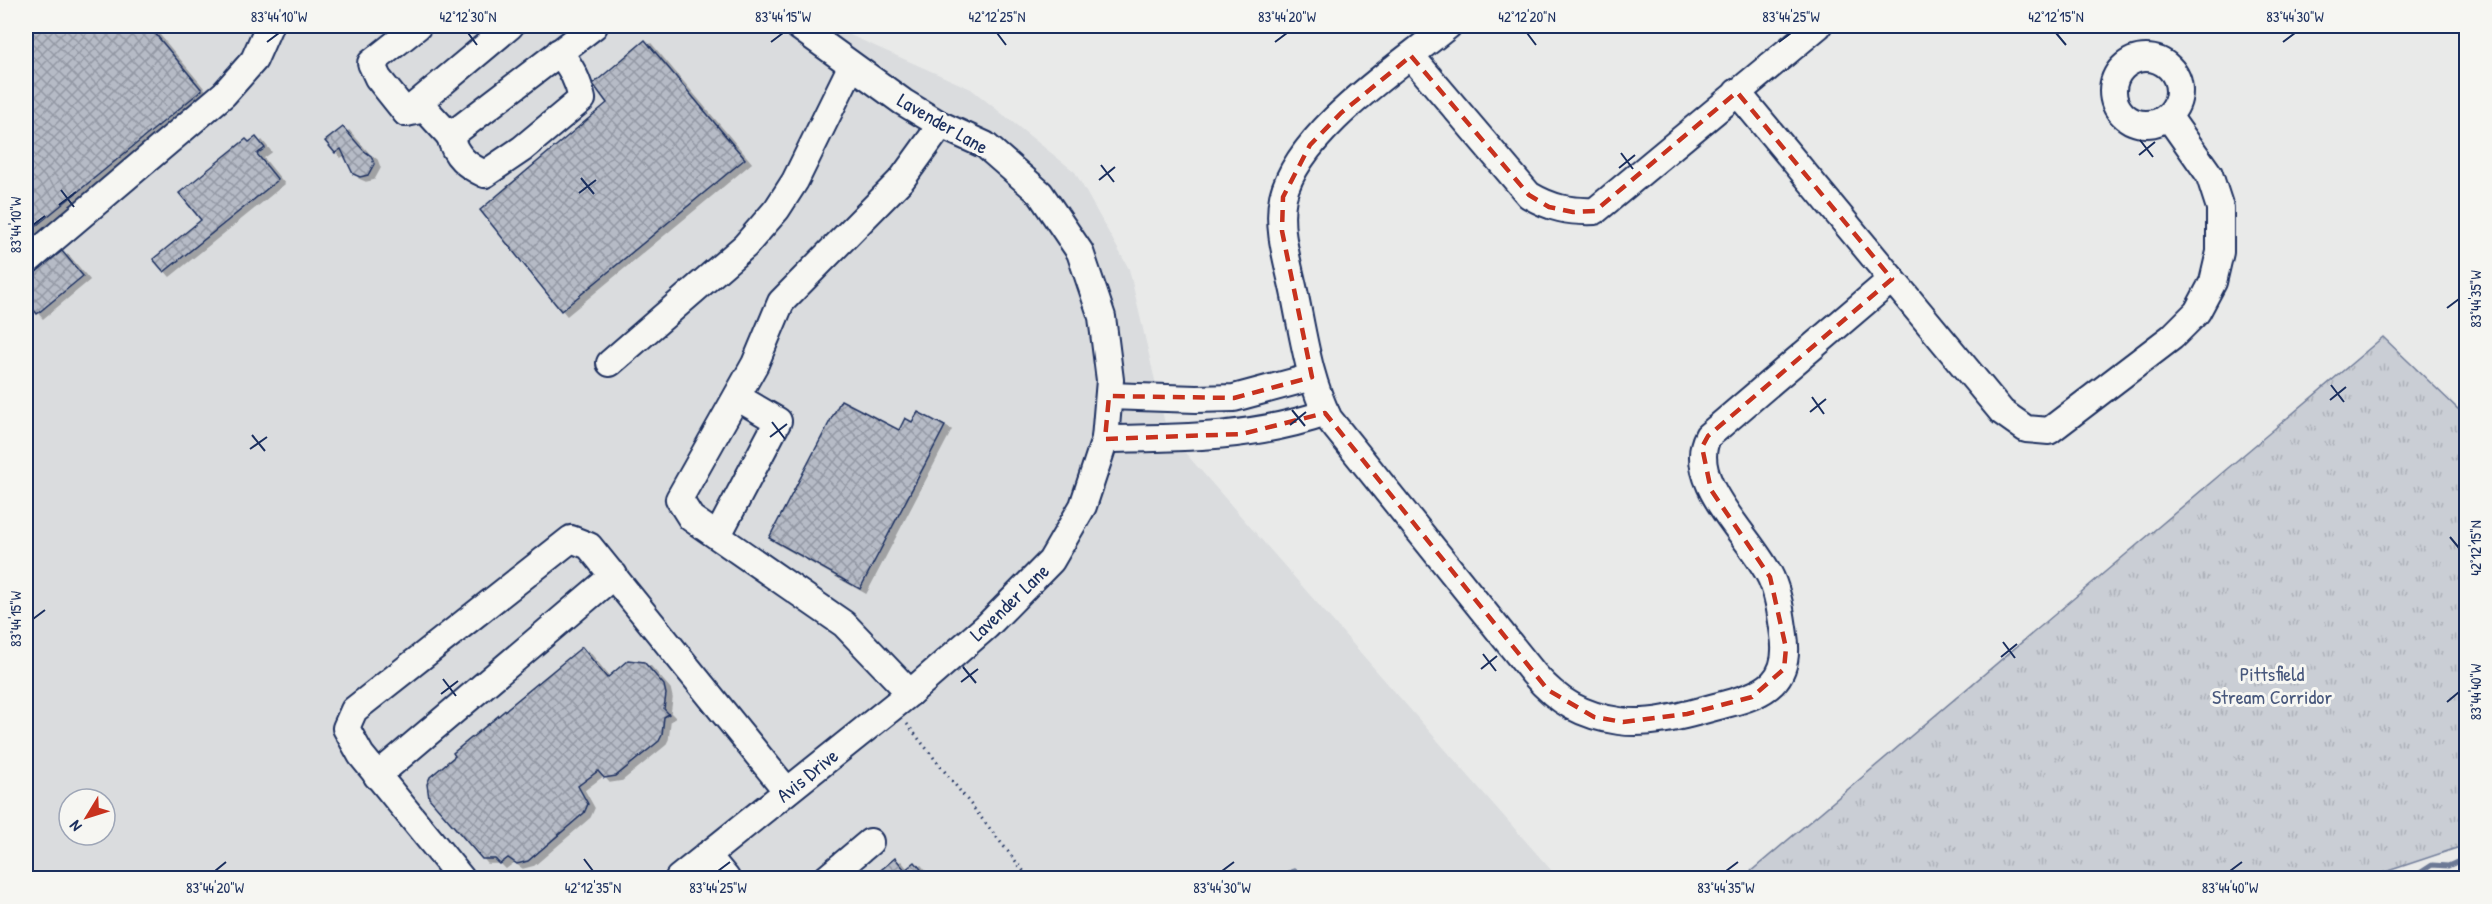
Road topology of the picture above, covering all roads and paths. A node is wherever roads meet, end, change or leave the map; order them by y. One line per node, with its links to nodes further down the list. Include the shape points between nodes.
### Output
1 (269, 26): 16 (street, via 254,60 225,94)
2 (418, 26): 12 (street, via 371,63)
3 (510, 26): 12 (street)
4 (594, 26): 8 (street)
5 (798, 26): 10 (street, Lavender Lane)
6 (1448, 26): 9 (street)
7 (1818, 26): 11 (street)
8 (559, 52): 15 (street); 15 (street, via 575,76 582,99 522,149 485,174 469,167 453,149)
9 (1411, 56): 11 (street, via 1529,195 1549,207 1573,212 1595,211); 19 (street, via 1341,112 1310,145 1283,197 1282,231)
10 (851, 67): 14 (street, Lavender Lane); 18 (street, via 795,181 777,209 745,246)
11 (1737, 92): 17 (street)
12 (406, 113): 15 (street, via 425,109)
13 (2168, 116): 17 (street, via 2209,174 2220,208 2220,252 2213,282 2197,312 2172,337 2049,431 2026,429 2002,412)
14 (941, 125): 20 (street, Lavender Lane, via 985,145 1040,194 1080,252 1102,317); 21 (street, via 902,179 782,302)
15 (450, 136)
16 (26, 262)
17 (1892, 279): 22 (street, via 1708,436 1702,447 1703,468 1711,490 1749,540 1770,577 1779,601 1786,648 1784,669 1772,684 1752,697 1688,714 1623,722 1570,707 1548,690 1341,437)
18 (610, 363)
19 (1312, 377): 20 (street, via 1234,398); 22 (street)
20 (1109, 396): 23 (street, Lavender Lane)
21 (737, 397): 24 (street, via 679,500 691,518); 24 (street, via 778,421)
22 (1326, 413): 23 (street, via 1242,435)
23 (1105, 439): 26 (street, Lavender Lane, via 1083,506 1051,561 987,626)
24 (718, 535): 27 (street, via 844,624)
25 (614, 575): 28 (street); 28 (street, via 590,546 571,539 354,710 346,728); 29 (street)
26 (934, 671): 27 (street, Avis Drive)
27 (902, 699): 29 (street, Avis Drive); 36 (path)
28 (377, 776): 32 (street)
29 (787, 791): 31 (street, Avis Drive)
30 (870, 842): 35 (street)
31 (707, 855): 33 (street, Avis Drive); 34 (street)
32 (461, 879)
33 (679, 879)
34 (726, 879)
35 (827, 879)
36 (1029, 879)

